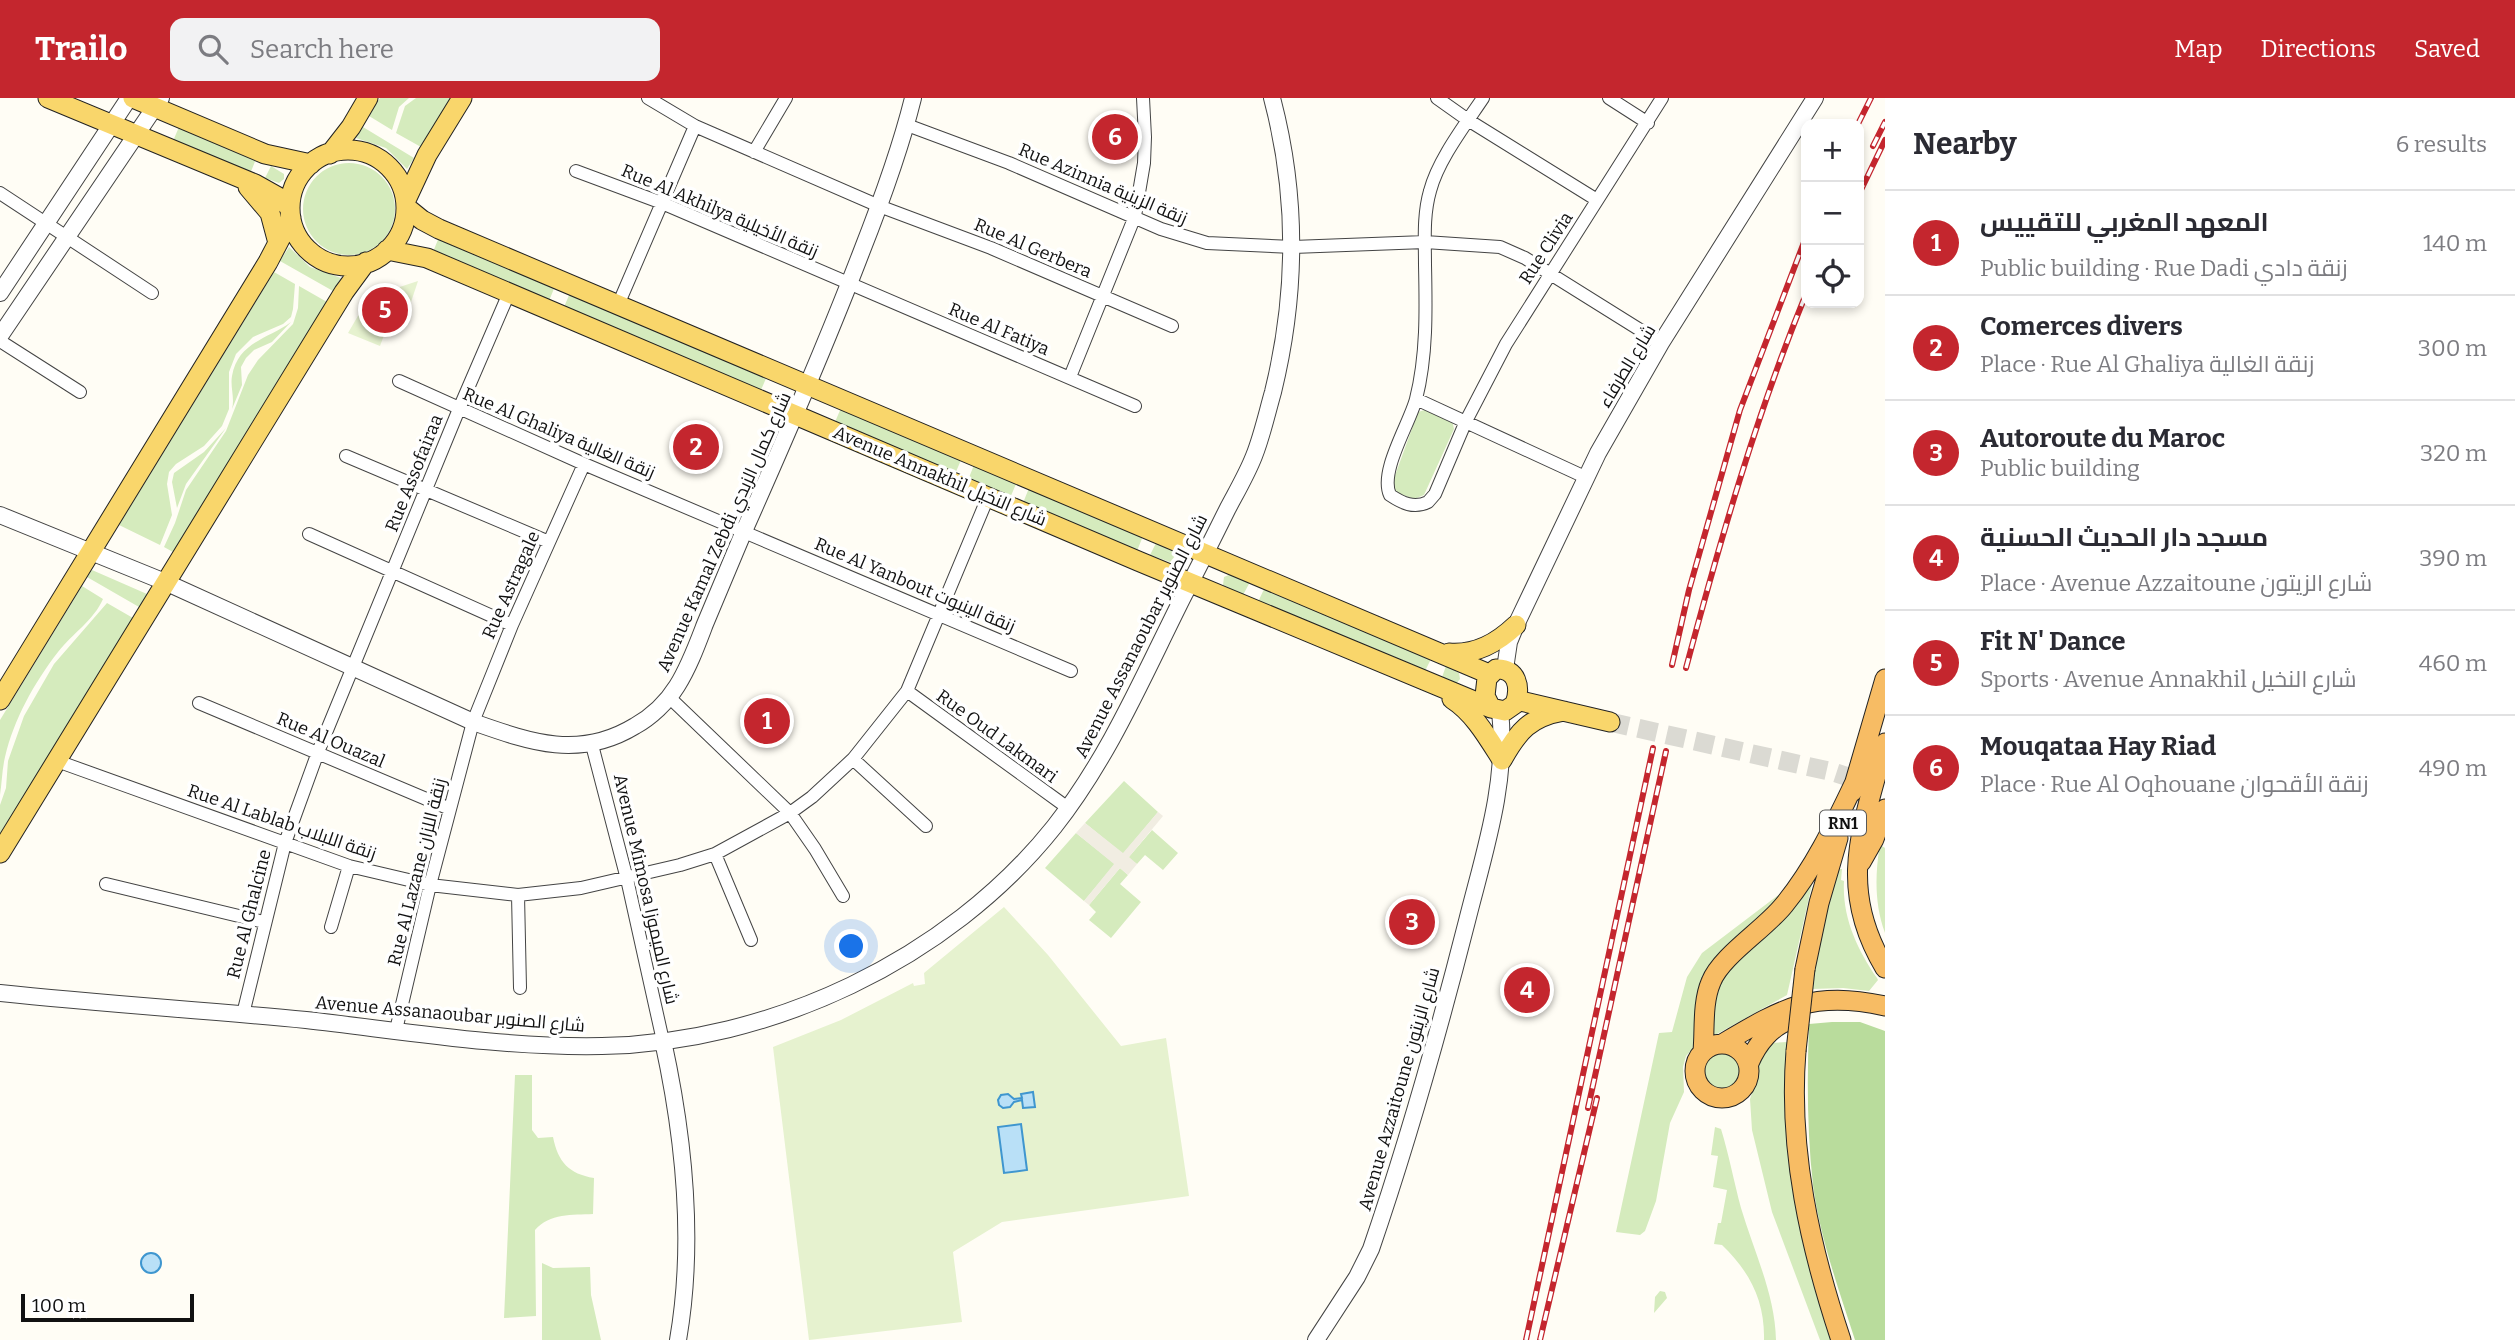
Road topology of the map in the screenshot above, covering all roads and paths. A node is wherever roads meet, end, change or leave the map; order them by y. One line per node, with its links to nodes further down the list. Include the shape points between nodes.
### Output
1 (48, 98): 18 (main road)
2 (131, 98): 15 (main road); 18 (street)
3 (368, 98): 23 (main road)
4 (462, 98): 30 (main road, via 427,155)
5 (648, 98): 20 (street, Rue Al Gerbera)
6 (786, 98): 22 (street)
7 (913, 98): 19 (street, Avenue Kamal Zebdi شارع كمال الزبدي)
8 (1143, 98): 33 (street, via 1144,163)
9 (1272, 98): 38 (street, Avenue Assanaoubar شارع الصنوبر, via 1286,162)
10 (1437, 98): 16 (street)
11 (1483, 98): 16 (street, Rue Clivia)
12 (1609, 98): 17 (street)
13 (1662, 98): 17 (street, Rue Clivia)
14 (1815, 98): 50 (street, شارع الطرفاء)
15 (158, 102): 21 (street); 24 (main road, via 265,154)
16 (1468, 120): 28 (street); 36 (street, Rue Clivia, via 1430,190)
17 (1648, 122): 28 (street, Rue Clivia)
18 (111, 125): 21 (main road); 34 (street)
19 (906, 125): 31 (street, Avenue Kamal Zebdi شارع كمال الزبدي); 33 (street, Rue Azinnia زنقة الزينية)
20 (695, 126): 22 (street, Rue Al Gerbera); 29 (street)
21 (135, 135): 26 (main road); 35 (street)
22 (754, 152): 31 (street, Rue Al Gerbera)
23 (330, 154): 24 (main road); 30 (main road, via 346,150 379,159 401,184)
24 (311, 164): 32 (main road, via 295,184)
25 (576, 171): 29 (street, Rue Al Akhilya زنقة الأخيلية)
26 (237, 177): 32 (main road, via 268,190); 37 (main road, via 266,206)
27 (0, 193): 34 (street)
28 (1597, 200): 41 (street, Rue Clivia)
29 (662, 203): 42 (street, Rue Al Akhilya زنقة الأخيلية); 47 (street)
30 (406, 204): 39 (main road, via 404,223); 47 (main road, Avenue Annakhil شارع النخيل, via 439,229)
31 (879, 206): 42 (street, Avenue Kamal Zebdi شارع كمال الزبدي); 46 (street, Rue Al Gerbera)
32 (290, 213): 37 (main road); 40 (main road, via 300,242 318,258 342,266)
33 (1135, 216): 38 (street, Rue Azinnia زنقة الزينية, via 1207,243); 46 (street)
34 (45, 222): 35 (street); 43 (street)
35 (66, 236): 44 (street); 49 (street)
36 (1425, 242): 38 (street, Rue Azinnia زنقة الزينية); 41 (street, Rue Azinnia زنقة الزينية, via 1500,247); 55 (street, Rue Clivia, via 1425,335)
37 (278, 243): 69 (main road)
38 (1293, 247): 70 (street, Avenue Assanaoubar شارع الصنوبر, via 1286,325 1262,431 1253,459)
39 (387, 250): 40 (main road); 45 (main road, Avenue Annakhil شارع النخيل, via 427,258)
40 (366, 262): 72 (main road)
41 (1551, 275): 50 (street, Rue Azinnia زنقة الزينية); 59 (street, Rue Clivia, via 1506,344)
42 (849, 284): 51 (street, Rue Al Fatiya); 53 (street, Avenue Kamal Zebdi شارع كمال الزبدي)
43 (0, 293)
44 (152, 293)
45 (509, 293): 57 (street, Rue Assofairaa); 58 (main road, Avenue Annakhil شارع النخيل)
46 (1104, 296): 48 (street, Rue Al Gerbera); 51 (street)
47 (618, 305): 53 (main road, Avenue Annakhil شارع النخيل)
48 (1172, 326)
49 (0, 338): 54 (street)
50 (1661, 343): 62 (street, شارع الطرفاء)
51 (1070, 377): 56 (street, Rue Al Fatiya)
52 (398, 381): 57 (street, Rue Al Ghaliya زنقة الغالية)
53 (809, 386): 58 (street, Avenue Kamal Zebdi شارع كمال الزبدي); 70 (main road, Avenue Annakhil شارع النخيل)
54 (80, 392)
55 (1416, 399): 59 (street); 59 (street, Rue Clivia, via 1387,479 1390,495 1398,500 1419,505 1432,498)
56 (1135, 406)
57 (458, 409): 61 (street, Rue Al Ghaliya زنقة الغالية); 63 (street, Rue Assofairaa)
58 (797, 415): 64 (main road, Avenue Annakhil شارع النخيل); 66 (street, Avenue Kamal Zebdi شارع كمال الزبدي)
59 (1466, 421): 62 (street)
60 (346, 456): 63 (street)
61 (584, 464): 66 (street, Rue Al Ghaliya زنقة الغالية); 68 (street, Rue Astragale)
62 (1585, 477): 76 (street, شارع الطرفاء)
63 (426, 490): 68 (street); 71 (street, Rue Assofairaa)
64 (988, 497): 73 (main road, Avenue Annakhil شارع النخيل); 74 (street, Rue Al Lablab زنقة اللبلاب)
65 (0, 515): 69 (street, Avenue Kamal Zebdi شارع كمال الزبدي)
66 (744, 531): 74 (street, Rue Al Yanbout زنقة الينبوت); 84 (street, Avenue Kamal Zebdi شارع كمال الزبدي, via 690,661)
67 (309, 534): 71 (street)
68 (549, 542): 75 (street, Rue Astragale)
69 (91, 551): 72 (street, Avenue Kamal Zebdi شارع كمال الزبدي); 85 (main road)
70 (1205, 553): 73 (street, Avenue Assanaoubar شارع الصنوبر); 77 (main road, Avenue Annakhil شارع النخيل)
71 (393, 570): 75 (street); 78 (street, Rue Assofairaa)
72 (165, 582): 78 (street, Avenue Kamal Zebdi شارع كمال الزبدي); 96 (main road)
73 (1190, 583): 82 (main road, Avenue Annakhil شارع النخيل); 98 (street, Avenue Assanaoubar شارع الصنوبر, via 1119,729)
74 (938, 615): 79 (street, Rue Al Yanbout زنقة الينبوت); 83 (street, Rue Al Lablab زنقة اللبلاب)
75 (512, 625): 89 (street, Rue Astragale)
76 (1516, 625): 77 (main road, via 1476,651); 80 (street, شارع الطرفاء)
77 (1440, 652): 80 (main road, Avenue Annakhil شارع النخيل)
78 (354, 668): 89 (street, Avenue Kamal Zebdi شارع كمال الزبدي); 93 (street, Rue Al Ghalcine)
79 (1071, 671)
80 (1497, 672): 87 (main road, via 1485,682 1485,696); 87 (main road, via 1512,673 1517,680 1518,689)
81 (1885, 679): 97 (highway, RN1)
82 (1427, 683): 87 (main road, Avenue Annakhil شارع النخيل); 95 (main road, via 1462,706)
83 (907, 691): 94 (street, Rue Al Lablab زنقة اللبلاب); 98 (street, Rue Oud Lakmari)
84 (669, 697): 92 (street, Avenue Kamal Zebdi شارع كمال الزبدي, via 636,726); 101 (street)
85 (0, 700)
86 (199, 703): 93 (street, Rue Al Ouazal)
87 (1503, 707): 88 (main road, Avenue Annakhil شارع النخيل); 95 (street, Avenue Azzaitoune شارع الزيتون)
88 (1564, 711): 90 (main road, Avenue Annakhil شارع النخيل); 95 (main road, via 1535,719)
89 (473, 722): 92 (street, Avenue Kamal Zebdi شارع كمال الزبدي, via 547,744); 99 (street, Rue Al Lazane زنقة اللزان)
90 (1610, 722)
91 (1885, 743): 107 (highway, RN1, via 1859,841)
92 (592, 745): 108 (street, Avenue Mimosa شارع الميموزا)
93 (318, 752): 99 (street, Rue Al Ouazal); 103 (street, Rue Al Ghalcine)
94 (853, 759): 101 (street, Rue Al Lablab زنقة اللبلاب); 102 (street)
95 (1502, 760): 128 (street, Avenue Azzaitoune شارع الزيتون, via 1488,838 1437,1036 1390,1192 1357,1277)
96 (57, 761): 103 (street, Rue Al Lablab زنقة اللبلاب); 104 (main road)
97 (1856, 780): 125 (highway, via 1833,831 1797,889 1711,980); 129 (highway, RN1, bridge, via 1819,903 1805,969 1796,1051 1795,1105 1805,1210)
98 (1068, 808): 123 (street, Avenue Assanaoubar شارع الصنوبر, via 993,891 878,971 778,1015)
99 (450, 809): 110 (street, Rue Al Lazane زنقة اللزان)
100 (1885, 809): 107 (highway)
101 (790, 813): 105 (street, Rue Al Lablab زنقة اللبلاب); 112 (street)
102 (926, 826)
103 (285, 843): 106 (street, Rue Al Lablab زنقة اللبلاب); 113 (street, Rue Al Ghalcine)
104 (0, 853)
105 (715, 854): 108 (street, Rue Al Lablab زنقة اللبلاب); 115 (street)
106 (349, 866): 110 (street, Rue Al Lablab زنقة اللبلاب); 114 (street)
107 (1856, 872): 116 (highway, RN1, via 1864,925)
108 (627, 879): 111 (street, Rue Al Lablab زنقة اللبلاب); 123 (street, Avenue Mimosa شارع الميموزا)
109 (106, 884): 113 (street)
110 (430, 886): 111 (street, Rue Al Lablab زنقة اللبلاب); 122 (street, Rue Al Lazane زنقة اللزان)
111 (518, 895): 117 (street)
112 (843, 896)
113 (264, 922): 120 (street, Rue Al Ghalcine)
114 (331, 927)
115 (751, 940)
116 (1885, 968)
117 (520, 988)
118 (0, 993): 120 (street, Avenue Assanaoubar شارع الصنوبر)
119 (1885, 1006): 124 (highway, via 1858,1000 1813,1001 1783,1010)
120 (243, 1014): 122 (street, Avenue Assanaoubar شارع الصنوبر)
121 (1885, 1019): 126 (highway, via 1833,1012 1787,1020 1756,1046)
122 (396, 1030): 123 (street, Avenue Assanaoubar شارع الصنوبر, via 578,1046)
123 (663, 1041): 127 (street, via 684,1193 685,1301)
124 (1722, 1044): 125 (highway); 126 (highway, via 1735,1047)
125 (1703, 1051): 126 (highway, via 1696,1065 1697,1081 1718,1098 1743,1088)
126 (1749, 1063)
127 (678, 1340)
128 (1316, 1340)
129 (1841, 1340)

